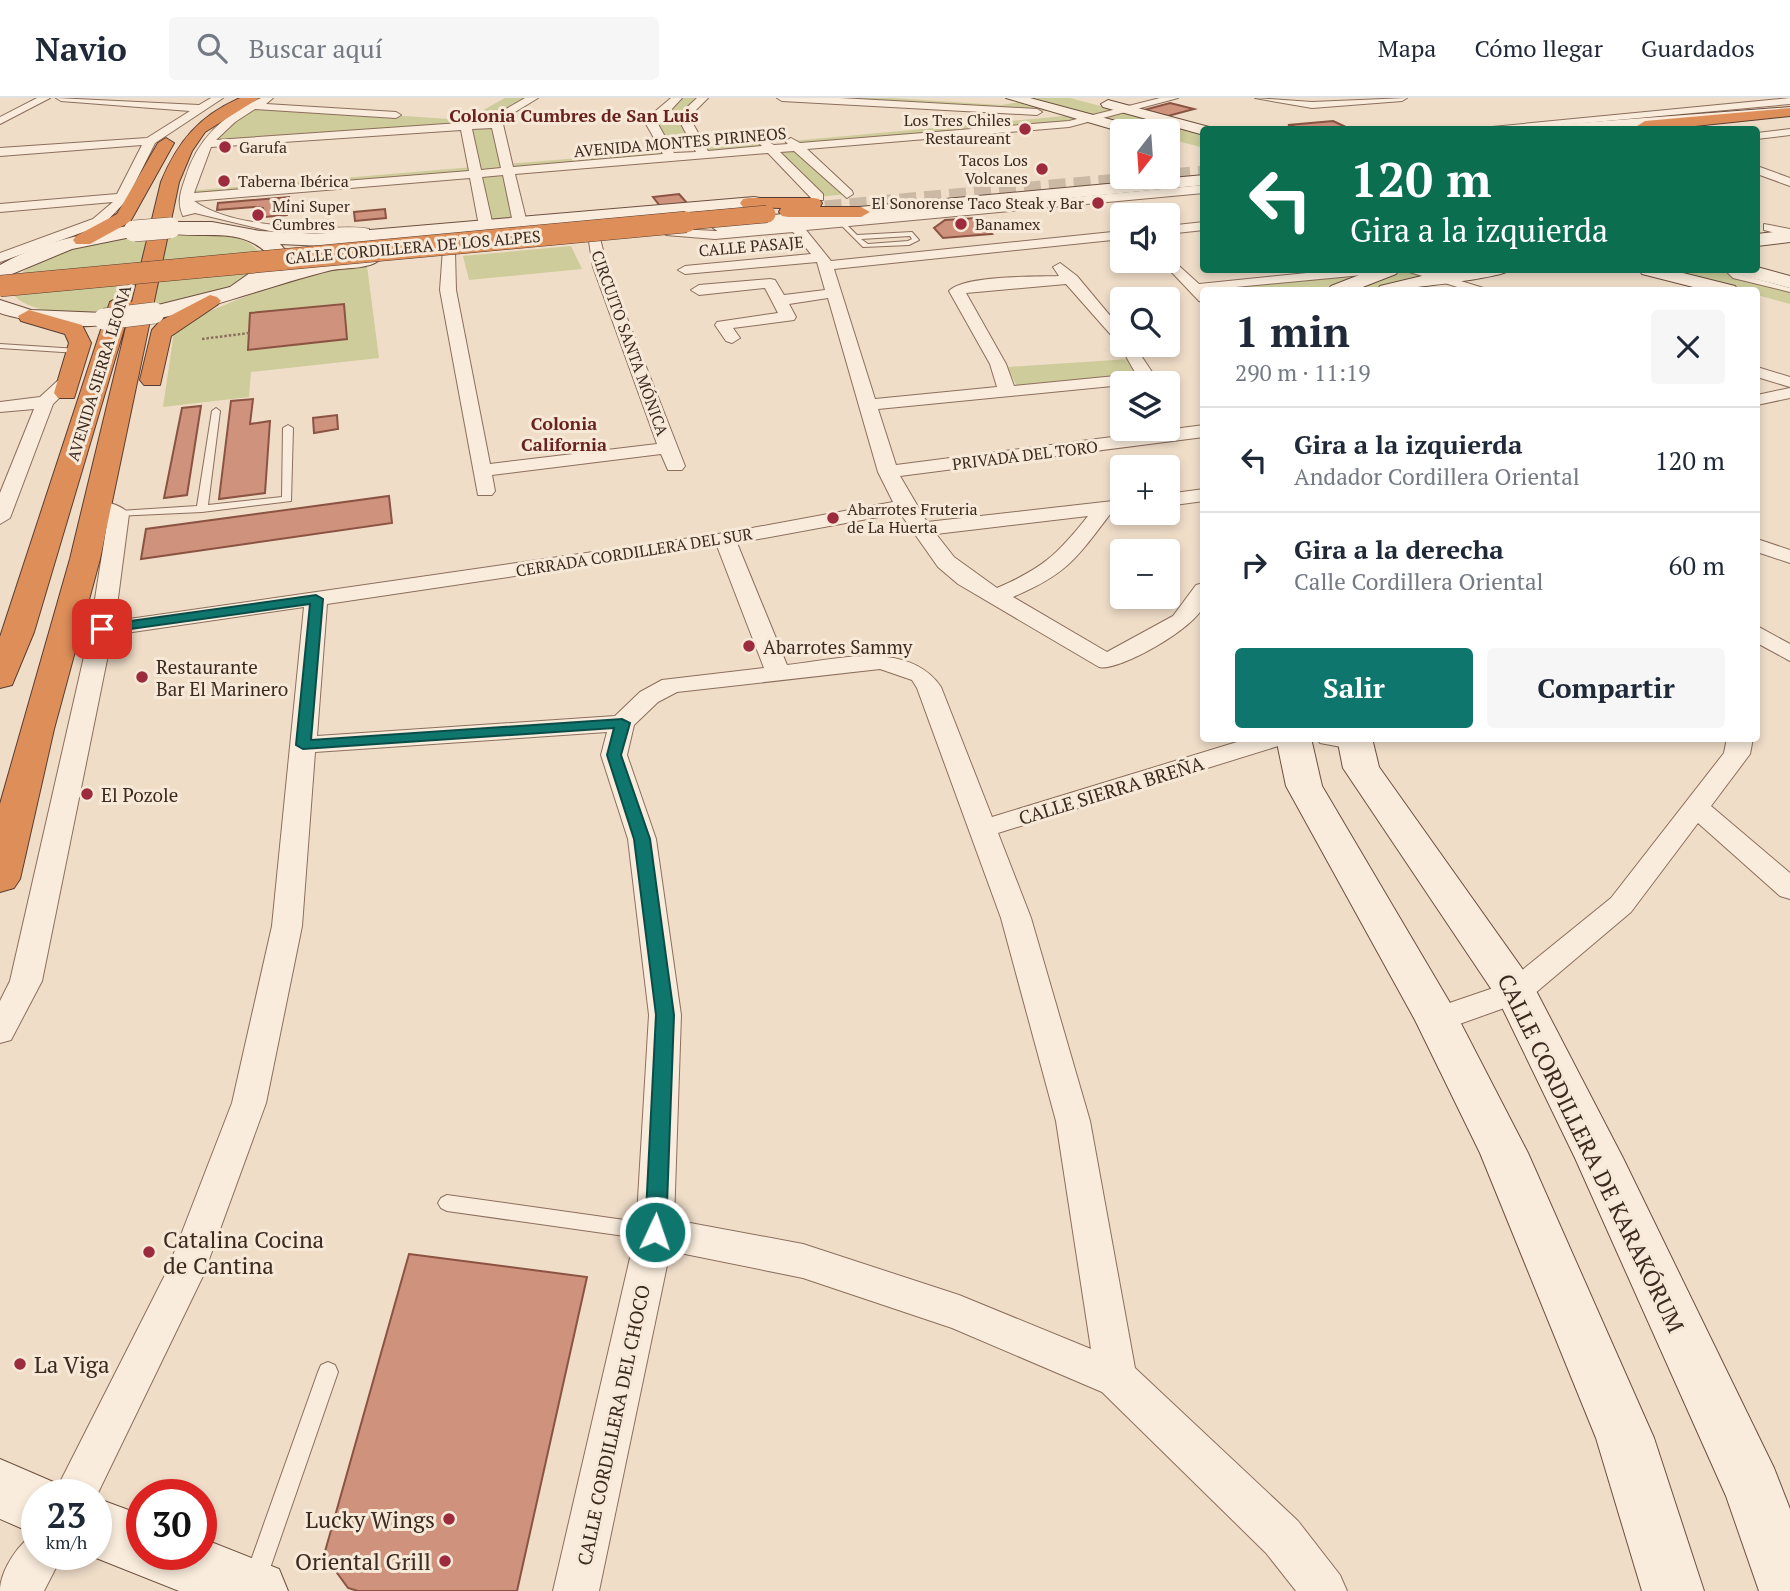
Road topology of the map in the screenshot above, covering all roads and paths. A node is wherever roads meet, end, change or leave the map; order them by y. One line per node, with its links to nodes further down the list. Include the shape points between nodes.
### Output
1 (46, 98): 27 (street)
2 (61, 98): 18 (street)
3 (161, 98): 18 (street)
4 (270, 98): 15 (street, AVENIDA SIERRA LEONA)
5 (533, 98): 28 (street)
6 (677, 98): 46 (street, via 652,124)
7 (703, 98): 45 (street, via 685,120)
8 (782, 98): 24 (street)
9 (891, 98): 14 (street, via 1001,104)
10 (1143, 98): 20 (street, AVENIDA MONTES PIRINEOS)
11 (1173, 98): 20 (street, AVENIDA MONTES PIRINEOS)
12 (1260, 98): 13 (street, via 1312,106)
13 (1402, 98)
14 (1026, 99): 24 (main road)
15 (244, 100): 29 (street); 40 (highway, AVENIDA SIERRA LEONA, via 200,127); 43 (highway, via 211,107); 156 (highway, AVENIDA SIERRA LEONA, via 219,107 188,128 170,150)
16 (1093, 100): 20 (main road)
17 (1790, 100): 26 (street)
18 (209, 102): 43 (street)
19 (1620, 102): 26 (street)
20 (1120, 107): 24 (street, AVENIDA MONTES PIRINEOS); 36 (main road)
21 (1604, 107): 25 (street)
22 (485, 109): 29 (street)
23 (1790, 111): 26 (highway); 30 (main road)
24 (1076, 115): 31 (main road); 41 (street, AVENIDA MONTES PIRINEOS, via 1069,124)
25 (1621, 119): 26 (street); 30 (main road); 32 (street); 33 (main road)
26 (1648, 119): 30 (street)
27 (0, 121)
28 (495, 121): 29 (street); 48 (street)
29 (466, 122): 40 (street); 49 (street)
30 (1687, 123): 34 (highway)
31 (1110, 124)
32 (1522, 126)
33 (1577, 126)
34 (1738, 126)
35 (1760, 127): 37 (highway)
36 (1200, 129)
37 (1789, 129): 38 (main road); 39 (street)
38 (1760, 130)
39 (1760, 135)
40 (198, 144): 56 (street); 135 (highway, AVENIDA SIERRA LEONA, via 182,149 170,181)
41 (795, 144): 42 (street, AVENIDA MONTES PIRINEOS); 57 (street)
42 (768, 146): 45 (street, AVENIDA MONTES PIRINEOS); 58 (street)
43 (150, 150): 44 (street); 47 (street); 55 (highway)
44 (0, 152)
45 (702, 152): 46 (street, AVENIDA MONTES PIRINEOS)
46 (669, 155): 48 (street, AVENIDA MONTES PIRINEOS)
47 (0, 160)
48 (505, 168): 49 (street, AVENIDA MONTES PIRINEOS); 63 (street)
49 (474, 171): 56 (street, AVENIDA MONTES PIRINEOS); 66 (street)
50 (1760, 171): 52 (street)
51 (1200, 180): 57 (main road, CALLE CORDILLERA DE LOS ALPES)
52 (1790, 183): 53 (street)
53 (1760, 187)
54 (1200, 189): 64 (street, CALLE CORDILLERA DE LOS ALPES)
55 (131, 192): 59 (street); 62 (street); 79 (highway, via 124,218); 84 (street, via 98,222)
56 (186, 197): 68 (street, via 188,216); 69 (street, CALLE CORDILLERA DE LOS ALPES, via 191,207 212,215 320,234)
57 (856, 200): 58 (main road, CALLE CORDILLERA DE LOS ALPES); 61 (highway); 72 (main road, CALLE CORDILLERA DE LOS ALPES)
58 (821, 203): 60 (highway, CALLE CORDILLERA DE LOS ALPES); 61 (highway, CALLE CORDILLERA DE LOS ALPES)
59 (0, 208)
60 (759, 208): 61 (highway, CALLE CORDILLERA DE LOS ALPES); 63 (main road, CALLE CORDILLERA DE LOS ALPES); 95 (highway, CALLE CORDILLERA DE LOS ALPES); 100 (highway, CALLE CORDILLERA DE LOS ALPES, bridge)
61 (788, 212)
62 (0, 215)
63 (520, 223): 66 (main road, CALLE CORDILLERA DE LOS ALPES)
64 (845, 225): 70 (street, CALLE CORDILLERA DE LOS ALPES); 77 (lane)
65 (1790, 225): 73 (main road)
66 (486, 226): 69 (main road, CALLE CORDILLERA DE LOS ALPES)
67 (1200, 226): 71 (street)
68 (205, 228): 76 (main road, CALLE CORDILLERA DE LOS ALPES); 79 (main road, CALLE CORDILLERA DE LOS ALPES, bridge, via 134,231)
69 (462, 228): 80 (main road, CALLE CORDILLERA DE LOS ALPES)
70 (798, 229): 72 (street, CALLE CORDILLERA DE LOS ALPES, via 715,236); 83 (street)
71 (1180, 229)
72 (666, 231): 78 (main road, CALLE CORDILLERA DE LOS ALPES)
73 (1761, 232): 74 (main road)
74 (1790, 235)
75 (1110, 236): 81 (street, CALLE PASAJE)
76 (258, 237): 80 (main road, CALLE CORDILLERA DE LOS ALPES); 99 (main road, via 278,253 277,262)
77 (857, 237): 77 (lane, via 868,246 916,240 904,233)
78 (593, 238): 82 (main road, CALLE CORDILLERA DE LOS ALPES); 136 (street, CIRCUITO SANTA MÓNICA, via 671,457)
79 (83, 240): 84 (main road, CALLE CORDILLERA DE LOS ALPES)
80 (323, 240): 85 (main road, via 308,254)
81 (1037, 243): 83 (street, CALLE PASAJE); 97 (street)
82 (448, 252): 85 (main road, CALLE CORDILLERA DE LOS ALPES); 136 (street, via 448,290)
83 (823, 261): 86 (street, CALLE PASAJE); 108 (street)
84 (6, 262): 95 (main road, CALLE CORDILLERA DE LOS ALPES)
85 (338, 262): 99 (main road, CALLE CORDILLERA DE LOS ALPES)
86 (685, 270)
87 (1180, 272): 109 (street)
88 (1350, 273): 101 (street)
89 (1381, 273): 102 (main road)
90 (1420, 273): 96 (street)
91 (1472, 273): 96 (main road)
92 (1661, 273): 105 (main road)
93 (1732, 273): 107 (lane)
94 (1756, 273): 98 (main road)
95 (0, 276)
96 (1434, 277): 103 (main road); 104 (street)
97 (1072, 279): 115 (street); 123 (street, via 957,291 998,364)
98 (1790, 282)
99 (253, 284): 112 (main road, CALLE CORDILLERA DE LOS ALPES)
100 (0, 286)
101 (1244, 287)
102 (1346, 287)
103 (1398, 287)
104 (1471, 287)
105 (1716, 287)
106 (699, 290): 111 (street, via 770,283)
107 (1790, 290)
108 (833, 293): 111 (street); 126 (street)
109 (1199, 293)
110 (1760, 299): 113 (main road)
111 (781, 300): 116 (street, via 788,317 723,325)
112 (210, 301): 114 (main road, CALLE CORDILLERA DE LOS ALPES, bridge, via 104,319); 127 (highway, via 174,321 160,335)
113 (1790, 307)
114 (9, 311): 118 (highway, via 74,330 80,342)
115 (1110, 325)
116 (732, 338)
117 (0, 346): 118 (lane)
118 (78, 351): 121 (highway)
119 (1133, 357): 123 (street, via 1147,379)
120 (1760, 373): 122 (street)
121 (71, 378): 129 (street, AVENIDA SIERRA LEONA); 146 (highway)
122 (1790, 382)
123 (1007, 390): 126 (street)
124 (1790, 393): 125 (street)
125 (1760, 399)
126 (869, 405): 137 (street)
127 (146, 406)
128 (0, 407): 129 (street)
129 (41, 410): 131 (street); 146 (street, AVENIDA SIERRA LEONA)
130 (216, 411): 143 (lane)
131 (0, 421)
132 (288, 428): 143 (lane, via 287,499)
133 (1200, 432): 137 (street, PRIVADA DEL TORO)
134 (138, 444): 135 (highway)
135 (106, 470): 144 (highway, AVENIDA SIERRA LEONA)
136 (481, 471): 138 (street)
137 (888, 472): 141 (street)
138 (485, 491)
139 (1200, 496): 140 (street)
140 (1180, 498)
141 (905, 506): 147 (street); 148 (street, CERRADA CORDILLERA DEL SUR)
142 (1110, 508): 147 (street)
143 (202, 509): 144 (lane)
144 (108, 510): 155 (street, AVENIDA SIERRA LEONA); 157 (highway, AVENIDA SIERRA LEONA)
145 (1110, 511): 153 (street, via 1043,576)
146 (11, 523)
147 (925, 529): 153 (street, via 946,562)
148 (725, 539): 154 (street, CERRADA CORDILLERA DEL SUR); 160 (street)
149 (1760, 546): 150 (street)
150 (1790, 557)
151 (2, 592): 156 (highway)
152 (1200, 595): 153 (street, via 1181,621 1107,662)
153 (996, 596)
154 (316, 599): 155 (street, CERRADA CORDILLERA DEL SUR); 168 (street)
155 (102, 629): 157 (street, CERRADA CORDILLERA DEL SUR); 176 (street, AVENIDA SIERRA LEONA, via 26,981)
156 (18, 632): 161 (highway, AVENIDA SIERRA LEONA)
157 (65, 635): 163 (highway, AVENIDA SIERRA LEONA)
158 (1760, 635): 159 (street)
159 (1790, 654)
160 (777, 671): 162 (street, via 671,685 649,697); 171 (street, via 882,662 920,675 929,687)
161 (0, 678)
162 (622, 723): 168 (street); 178 (street, CALLE CORDILLERA DEL CHOCO, via 614,755 642,839 665,1015)
163 (37, 729): 169 (highway, via 15,746); 172 (highway, AVENIDA SIERRA LEONA)
164 (1266, 742): 171 (street, CALLE SIERRA BREÑA)
165 (1294, 742): 175 (main road, via 1304,786)
166 (1347, 742): 174 (main road, CALLE CORDILLERA DE KARAKÓRUM)
167 (1739, 742): 170 (street, via 1737,754)
168 (303, 745): 181 (street, via 287,926 249,1102 184,1276)
169 (0, 766)
170 (1696, 807): 173 (street); 174 (street, via 1621,905)
171 (982, 829): 180 (street, via 1016,918 1073,1122)
172 (0, 879)
173 (1790, 889)
174 (1516, 992): 175 (street); 191 (main road, CALLE CORDILLERA DE KARAKÓRUM, via 1753,1489)
175 (1437, 1020): 190 (main road, via 1504,1153 1625,1438)
176 (0, 1031)
177 (447, 1203): 178 (lane)
178 (655, 1232): 180 (street, via 803,1261 959,1313); 188 (street, CALLE CORDILLERA DEL CHOCO)
179 (328, 1372): 186 (lane)
180 (1116, 1378): 189 (street, via 1282,1537)
181 (82, 1479)
182 (0, 1489): 183 (main road)
183 (21, 1498)
184 (31, 1570): 187 (street)
185 (204, 1570): 186 (main road)
186 (255, 1590)
187 (19, 1591)
188 (576, 1591)
189 (1324, 1591)
190 (1673, 1591)
191 (1790, 1591)

